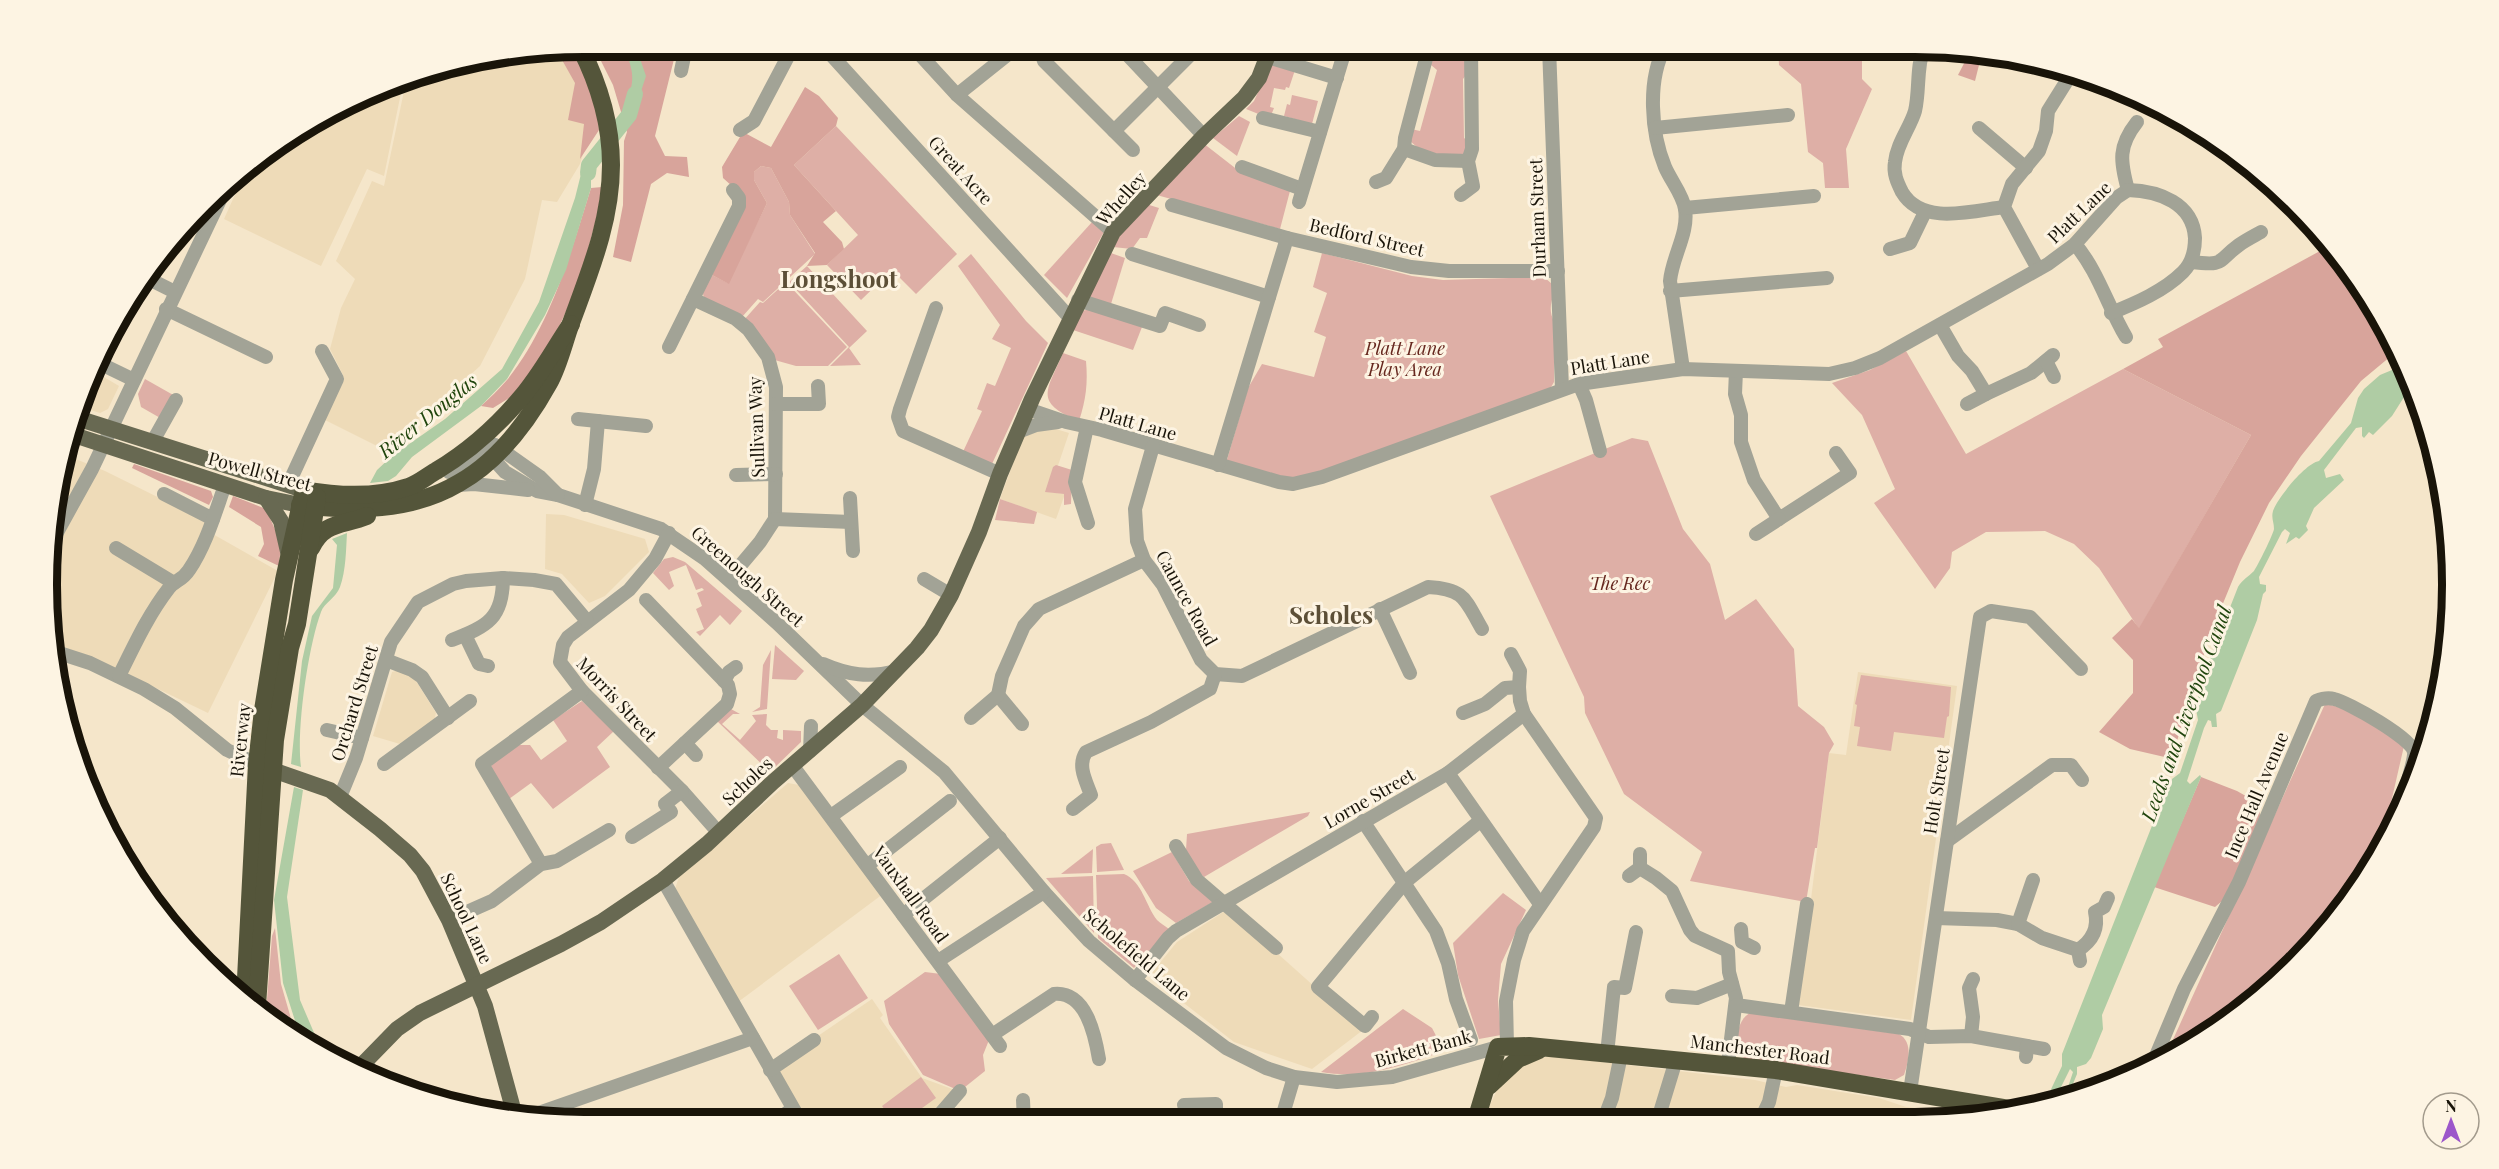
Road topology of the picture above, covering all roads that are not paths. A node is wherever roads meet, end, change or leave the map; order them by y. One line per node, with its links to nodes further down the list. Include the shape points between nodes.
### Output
1 (584, 57): 67 (highway, via 607,124 610,196 604,232)
2 (684, 57): 18 (street)
3 (787, 57): 27 (street, via 754,122)
4 (834, 57): 66 (street, Great Acre)
5 (923, 57): 22 (street)
6 (1004, 57): 22 (street)
7 (1043, 57): 28 (street)
8 (1131, 57): 21 (street)
9 (1188, 57): 21 (street)
10 (1268, 57): 31 (main road, Whelley, via 1244,98)
11 (1283, 57): 19 (street)
12 (1343, 57): 19 (street)
13 (1426, 57): 32 (street)
14 (1471, 57): 34 (street, via 1472,149)
15 (1549, 57): 55 (street, Durham Street)
16 (1661, 57): 26 (street, via 1655,73)
17 (1921, 57): 46 (street, via 1914,112 1898,150 1894,174 1905,196)
18 (681, 71)
19 (1337, 78): 30 (street)
20 (2067, 80): 36 (street, via 2055,89 2044,142)
21 (1160, 87): 28 (street); 31 (street)
22 (957, 95): 48 (street)
23 (1263, 118): 30 (street)
24 (1781, 120): 26 (street)
25 (2137, 122): 39 (street, via 2127,134 2122,156)
26 (1655, 128): 45 (street, via 1659,153)
27 (740, 130)
28 (1114, 131): 33 (street)
29 (1986, 131): 36 (street)
30 (1320, 132): 35 (street, via 1300,196)
31 (1204, 136): 48 (main road, Whelley)
32 (1404, 149): 34 (street, via 1435,160); 37 (street)
33 (1133, 150)
34 (1468, 160): 40 (street, via 1478,190)
35 (1242, 167)
36 (2026, 168): 43 (street, via 2012,184)
37 (1385, 183)
38 (734, 190): 61 (street, via 739,206)
39 (2128, 190): 50 (street, Platt Lane); 53 (street, via 2162,195 2189,216 2195,244)
40 (1461, 195)
41 (1808, 200): 45 (street)
42 (1172, 205): 49 (street, Bedford Street)
43 (2004, 207): 46 (street); 54 (street)
44 (216, 208): 59 (street)
45 (1685, 208): 58 (street)
46 (1925, 212): 51 (street, via 1910,243)
47 (2263, 231): 53 (street, via 2237,246 2223,261)
48 (1113, 232): 62 (main road, Whelley)
49 (1287, 238): 55 (street, Bedford Street, via 1425,270); 60 (street)
50 (2075, 244): 54 (street, Platt Lane); 65 (street, via 2092,266)
51 (1890, 249)
52 (1138, 253): 60 (street)
53 (2191, 262): 65 (street, via 2172,281)
54 (2038, 269): 69 (street, Platt Lane)
55 (1558, 271): 81 (street, Durham Street)
56 (153, 281): 59 (street)
57 (1820, 281): 58 (street)
58 (1670, 291): 75 (street)
59 (175, 292): 64 (street)
60 (1269, 297): 102 (street)
61 (693, 298): 71 (street); 84 (street, Sullivan Way, via 736,319 755,336 772,367)
62 (1078, 300): 66 (main road, Whelley); 68 (street, via 1160,326 1165,313)
63 (936, 308): 104 (street, via 900,409 899,424 903,431)
64 (166, 309): 73 (street); 78 (street)
65 (2111, 313): 70 (street)
66 (1070, 318): 85 (main road, Whelley)
67 (571, 324): 99 (highway); 99 (highway, via 550,382 516,432)
68 (1199, 325)
69 (1940, 325): 76 (street, Platt Lane, via 1880,358 1829,374); 82 (street)
70 (2126, 338)
71 (669, 347)
72 (322, 351): 111 (street, via 337,379)
73 (266, 357)
74 (104, 366): 78 (street)
75 (1683, 369): 76 (street, Platt Lane); 79 (street, Platt Lane)
76 (1736, 371): 118 (street, via 1741,442 1754,480)
77 (2054, 377): 82 (street, via 2050,358 2031,373)
78 (134, 380): 93 (street)
79 (1579, 384): 81 (street, Platt Lane); 100 (street)
80 (819, 386): 84 (street, via 819,404)
81 (1562, 388): 102 (street, Platt Lane, via 1323,477 1293,484)
82 (1986, 394): 86 (street)
83 (176, 400): 96 (street)
84 (776, 404): 103 (street, Sullivan Way)
85 (1030, 404): 90 (street, Platt Lane); 94 (main road, Scholes)
86 (1968, 404)
87 (84, 419): 93 (main road, Powell Street)
88 (578, 419): 89 (street)
89 (598, 421): 91 (street); 114 (street, via 594,469)
90 (1066, 422): 92 (street, Platt Lane); 94 (street, Platt Lane, via 1041,423)
91 (646, 426)
92 (1087, 427): 98 (street, Platt Lane); 120 (street, via 1075,482)
93 (110, 428): 96 (main road, Powell Street); 97 (street)
94 (1018, 432): 104 (main road, Scholes)
95 (78, 437): 97 (main road, Powell Street)
96 (153, 441): 111 (main road, Powell Street)
97 (103, 446): 106 (main road, Powell Street); 121 (street)
98 (1153, 446): 102 (street, Platt Lane); 128 (street, Caunce Road, via 1135,509 1137,541)
99 (489, 449): 107 (highway, Powell Street); 108 (street, Greenough Street, via 508,475); 110 (street, Greenough Street, via 540,477); 115 (highway, Powell Street, via 445,466)
100 (1600, 451)
101 (1836, 453): 118 (street, via 1853,478)
102 (1218, 465)
103 (776, 474): 105 (street); 117 (street, Sullivan Way)
104 (1000, 474): 133 (main road, Scholes)
105 (736, 475)
106 (225, 485): 112 (main road, Powell Street); 116 (street)
107 (457, 485): 108 (street); 115 (highway, Powell Street, via 415,501)
108 (537, 491): 110 (street, Greenough Street)
109 (164, 494): 116 (street)
110 (558, 495): 114 (street, Greenough Street)
111 (305, 496): 112 (main road, Powell Street); 115 (highway, Powell Street); 126 (highway, Riverway); 127 (highway, Riverway)
112 (266, 498): 127 (main road, via 281,521)
113 (850, 498): 119 (street)
114 (585, 505): 122 (street, Greenough Street)
115 (365, 507): 126 (highway, Riverway, via 320,534)
116 (213, 519): 132 (street, via 190,569)
117 (775, 519): 119 (street); 130 (street)
118 (1779, 519): 123 (street)
119 (851, 522): 125 (street)
120 (1088, 523)
121 (61, 524)
122 (669, 533): 130 (street, Greenough Street); 136 (street, Morris Street, via 636,583)
123 (1756, 534)
124 (116, 548): 132 (street)
125 (853, 551)
126 (308, 554): 169 (highway, Riverway, via 276,740)
127 (289, 556): 169 (highway, Riverway, via 264,704)
128 (1144, 560): 147 (street, Caunce Road, via 1163,585 1201,660); 152 (street, via 1031,615 1012,650)
129 (503, 578): 136 (street, Orchard Street, via 556,584); 140 (street, Orchard Street, via 453,584 418,602 391,642); 143 (street, via 498,611 488,622 459,637)
130 (729, 579): 141 (street, Greenough Street)
131 (924, 579): 133 (street)
132 (171, 586): 148 (street, via 134,643)
133 (951, 595): 145 (main road, Scholes, via 931,630)
134 (646, 600): 149 (street)
135 (1380, 609): 137 (street, via 1428,587 1444,588 1463,595); 146 (street); 147 (street, via 1242,675)
136 (588, 621): 151 (street, Morris Street, via 568,637 560,662)
137 (1482, 629)
138 (62, 654): 148 (street)
139 (1511, 654): 150 (street, via 1519,666)
140 (386, 660): 157 (street, via 422,677); 162 (street, Orchard Street)
141 (818, 662): 145 (street, via 862,676); 154 (street, Greenough Street)
142 (736, 667): 149 (street)
143 (480, 668)
144 (2081, 669): 185 (street, Holt Street, via 2030,617 1991,611 1980,618)
145 (896, 671): 154 (main road, Scholes)
146 (1410, 673)
147 (1215, 674): 177 (street, via 1210,689 1086,752 1082,770 1091,795)
148 (119, 676): 169 (street, via 175,708 227,750)
149 (724, 681): 163 (street, via 730,694 727,704)
150 (1519, 687): 155 (street, via 1505,688 1485,704); 156 (street)
151 (582, 692): 171 (street, Morris Street); 187 (street, via 482,764)
152 (998, 695): 158 (street); 159 (street)
153 (470, 701): 157 (street)
154 (862, 705): 164 (main road, Scholes); 184 (street, Scholefield Lane, via 944,772)
155 (1463, 713)
156 (1524, 714): 172 (street, Lorne Street); 196 (street, via 1596,818)
157 (448, 718): 167 (street)
158 (971, 718)
159 (1022, 724)
160 (811, 726): 164 (street)
161 (327, 730): 162 (street)
162 (362, 738): 175 (street, Orchard Street)
163 (685, 743): 165 (street); 171 (street)
164 (810, 751): 168 (main road, Scholes)
165 (696, 755)
166 (2413, 756): 225 (street, Ince Hall Avenue, via 2410,744 2377,721 2334,699 2316,701 2239,882)
167 (384, 764)
168 (792, 765): 178 (street, Vauxhall Road); 182 (main road, Scholes)
169 (266, 767): 175 (main road, School Lane, via 321,785); 211 (highway, Riverway); 213 (highway, Riverway)
170 (900, 767): 178 (street)
171 (658, 768): 174 (street, Morris Street)
172 (1448, 773): 179 (street); 180 (street, Lorne Street)
173 (2082, 780): 185 (street, via 2071,765 2052,765)
174 (682, 791): 182 (street, Morris Street); 183 (street, via 665,804 671,812)
175 (340, 797): 200 (main road, School Lane, via 410,855 430,882)
176 (950, 801): 188 (street)
177 (1073, 809)
178 (831, 816): 188 (street, Vauxhall Road)
179 (1480, 820): 192 (street); 196 (street)
180 (1363, 821): 192 (street); 195 (street, Lorne Street)
181 (609, 830): 187 (street, via 557,861)
182 (719, 833): 191 (main road, Scholes)
183 (632, 837)
184 (1000, 838): 193 (street, Scholefield Lane); 198 (street)
185 (1947, 841): 199 (street, Holt Street)
186 (1176, 846): 195 (street, via 1193,876)
187 (541, 864): 200 (street, via 504,894)
188 (868, 865): 198 (street, Vauxhall Road)
189 (1636, 866): 205 (street, via 1672,891 1695,936)
190 (2034, 877): 201 (street)
191 (663, 880): 210 (main road, Scholes, via 601,922); 219 (street)
192 (1405, 882): 216 (street, via 1318,987 1365,1026); 221 (street, via 1436,931)
193 (1044, 892): 206 (street); 208 (street, Scholefield Lane, via 1089,941)
194 (2108, 898): 201 (street, via 2096,912 2098,922 2090,942 2079,955)
195 (1224, 902): 204 (street); 208 (street, Lorne Street, via 1172,934)
196 (1540, 904): 222 (street, via 1523,931 1514,960)
197 (1807, 904): 215 (street)
198 (903, 915): 206 (street, Vauxhall Road)
199 (1936, 918): 201 (street); 217 (street, Holt Street)
200 (449, 920): 210 (main road, School Lane)
201 (2018, 924)
202 (1636, 932): 226 (street, via 1624,988 1614,987)
203 (1746, 940): 205 (street)
204 (1276, 948)
205 (1728, 951): 209 (street)
206 (938, 961): 227 (street, Vauxhall Road, via 996,1040 1067,987 1100,1043)
207 (1977, 976): 218 (street, via 1969,988)
208 (1135, 980): 233 (street, Scholefield Lane, via 1226,1048)
209 (1732, 984): 212 (street, via 1697,998); 214 (street)
210 (476, 985): 229 (main road, Scholes, via 413,1017); 241 (main road, School Lane)
211 (246, 988)
212 (1671, 996)
213 (257, 998)
214 (1736, 1005): 215 (street); 230 (street)
215 (1791, 1012): 217 (street)
216 (1372, 1017)
217 (1919, 1033): 218 (street, via 1941,1039); 237 (street, Holt Street)
218 (1971, 1036): 224 (street, via 2026,1051)
219 (753, 1038): 231 (street); 244 (street)
220 (814, 1040): 231 (street)
221 (1471, 1040)
222 (1502, 1047): 223 (highway, Manchester Road); 234 (street, Birkett Bank, via 1392,1077); 235 (highway)
223 (1554, 1047): 226 (highway, Manchester Road); 235 (highway, via 1518,1059)
224 (2044, 1049)
225 (2156, 1053)
226 (1614, 1055): 228 (highway, Manchester Road); 253 (street, via 1612,1098)
227 (1099, 1059)
228 (1676, 1060): 230 (highway, Manchester Road); 254 (street)
229 (363, 1063)
230 (1728, 1064): 232 (highway, Manchester Road)
231 (770, 1070): 243 (street)
232 (1776, 1070): 237 (highway, Manchester Road); 255 (street)
233 (1294, 1077): 234 (street, Scholefield Lane); 251 (street)
234 (1358, 1082)
235 (1485, 1089): 252 (highway)
236 (960, 1091): 248 (street)
237 (1910, 1092): 239 (highway, Manchester Road)
238 (1023, 1100): 249 (street)
239 (1964, 1101): 242 (highway, Manchester Road); 245 (street)
240 (1184, 1105): 250 (street, via 1216,1099)
241 (513, 1106)
242 (1991, 1106)
243 (792, 1109): 246 (street); 247 (street)
244 (546, 1110)
245 (1960, 1110)
246 (788, 1112)
247 (794, 1112)
248 (942, 1112)
249 (1024, 1112)
250 (1216, 1112)
251 (1283, 1112)
252 (1478, 1112)
253 (1607, 1112)
254 (1660, 1112)
255 (1764, 1112)

